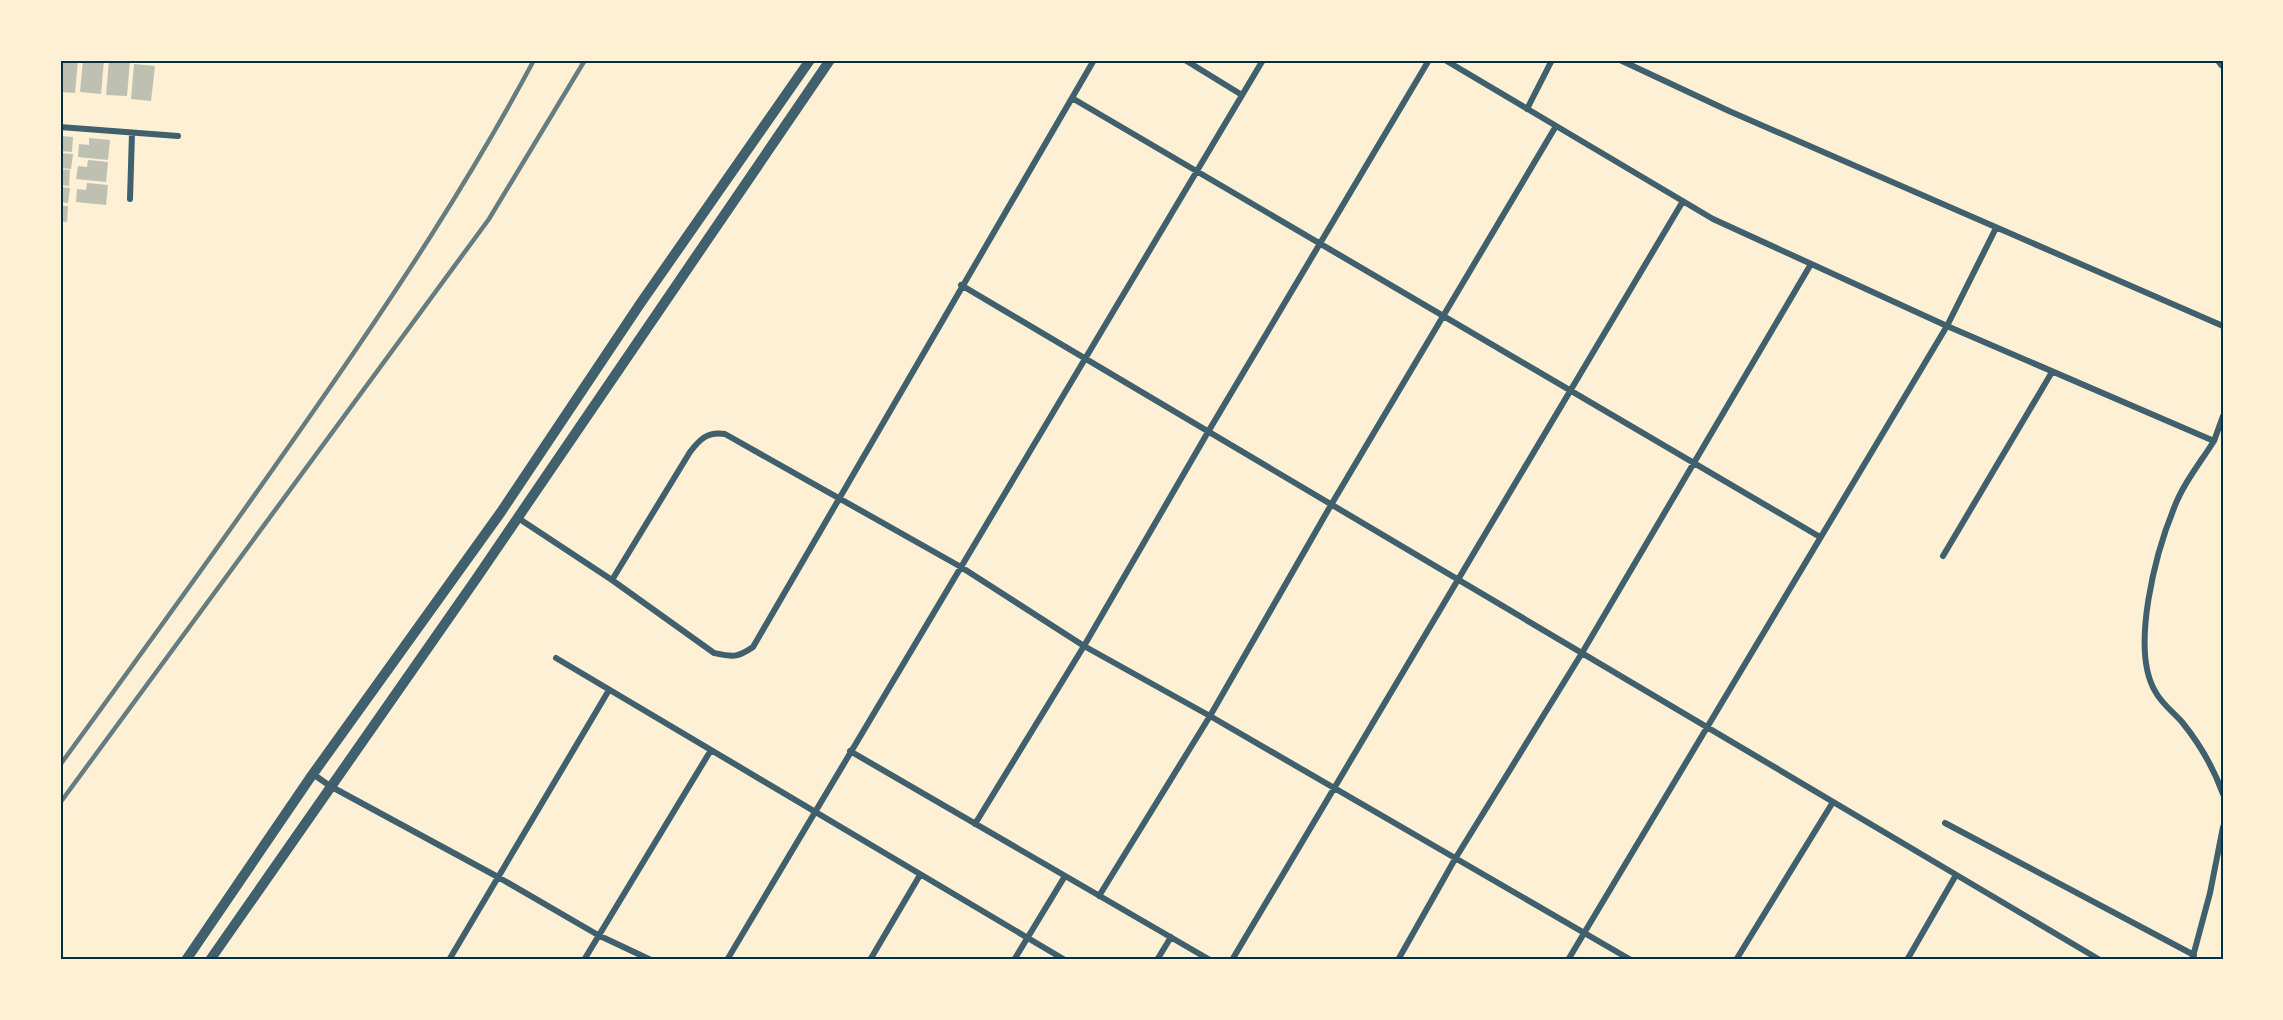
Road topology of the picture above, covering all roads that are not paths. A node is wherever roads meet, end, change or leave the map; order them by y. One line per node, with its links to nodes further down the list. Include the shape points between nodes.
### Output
1 (810, 60): 52 (street, via 501,512)
2 (830, 60): 38 (street)
3 (1094, 60): 13 (street)
4 (1185, 60): 12 (street)
5 (1263, 60): 12 (street)
6 (1429, 60): 23 (street)
7 (1445, 60): 14 (street)
8 (1552, 60): 14 (street)
9 (1620, 60): 22 (street)
10 (2220, 60): 11 (street)
11 (2223, 64)
12 (1242, 95): 19 (street)
13 (1072, 98): 19 (street); 25 (street)
14 (1527, 109): 15 (street)
15 (1556, 126): 21 (street); 26 (street)
16 (60, 127): 17 (street)
17 (132, 133): 18 (street); 20 (street)
18 (178, 136)
19 (1196, 171): 23 (street); 29 (street)
20 (130, 199)
21 (1683, 201): 24 (street); 31 (street)
22 (1996, 228): 27 (street); 28 (street)
23 (1320, 244): 26 (street); 33 (street)
24 (1811, 264): 27 (street); 35 (street)
25 (961, 285): 29 (street); 36 (street)
26 (1443, 316): 31 (street); 37 (street)
27 (1947, 326): 30 (street); 39 (street)
28 (2223, 326)
29 (1085, 359): 33 (street); 41 (street)
30 (2052, 372): 34 (street); 40 (street)
31 (1569, 390): 35 (street); 42 (street)
32 (2223, 416): 34 (street)
33 (1208, 432): 37 (street); 44 (street)
34 (2214, 441): 55 (street, via 2174,506 2160,548 2144,653 2155,691 2184,725 2217,777)
35 (1694, 463): 39 (street); 45 (street)
36 (840, 498): 41 (street); 43 (street, via 725,434 708,435 690,452); 43 (street, via 753,647 740,656 714,652)
37 (1332, 505): 42 (street); 48 (street)
38 (518, 518): 43 (street); 53 (street)
39 (1820, 537): 49 (street)
40 (1943, 555)
41 (961, 567): 44 (street); 51 (street)
42 (1457, 579): 45 (street); 54 (street)
43 (612, 580)
44 (1084, 646): 48 (street); 59 (street)
45 (1582, 653): 49 (street); 62 (street)
46 (556, 658): 47 (street)
47 (609, 690): 50 (street); 66 (street)
48 (1210, 716): 54 (street); 67 (street)
49 (1707, 727): 56 (street); 68 (street)
50 (711, 750): 57 (street); 69 (street)
51 (850, 751): 57 (street); 59 (street)
52 (313, 774): 53 (street); 73 (street)
53 (330, 786): 66 (street); 74 (street)
54 (1335, 789): 62 (street); 84 (street)
55 (2223, 794)
56 (1833, 802): 64 (street); 88 (street)
57 (814, 812): 63 (street); 78 (street)
58 (1945, 823): 72 (street)
59 (975, 824): 65 (street)
60 (2223, 827): 61 (street)
61 (2222, 836): 72 (street)
62 (1455, 859): 68 (street); 85 (street)
63 (920, 874): 70 (street); 79 (street)
64 (1956, 875): 89 (street); 90 (street)
65 (1065, 876): 67 (street); 70 (street)
66 (498, 877): 69 (street); 75 (street)
67 (1099, 896): 71 (street)
68 (1584, 932): 86 (street); 87 (street)
69 (598, 935): 76 (street); 77 (street)
70 (1027, 938): 80 (street); 81 (street)
71 (1171, 938): 82 (street); 83 (street)
72 (2193, 958)
73 (186, 960)
74 (210, 960)
75 (449, 960)
76 (584, 960)
77 (651, 960)
78 (727, 960)
79 (870, 960)
80 (1014, 960)
81 (1065, 960)
82 (1157, 960)
83 (1210, 960)
84 (1232, 960)
85 (1398, 960)
86 (1568, 960)
87 (1631, 960)
88 (1736, 960)
89 (1907, 960)
90 (2100, 960)

